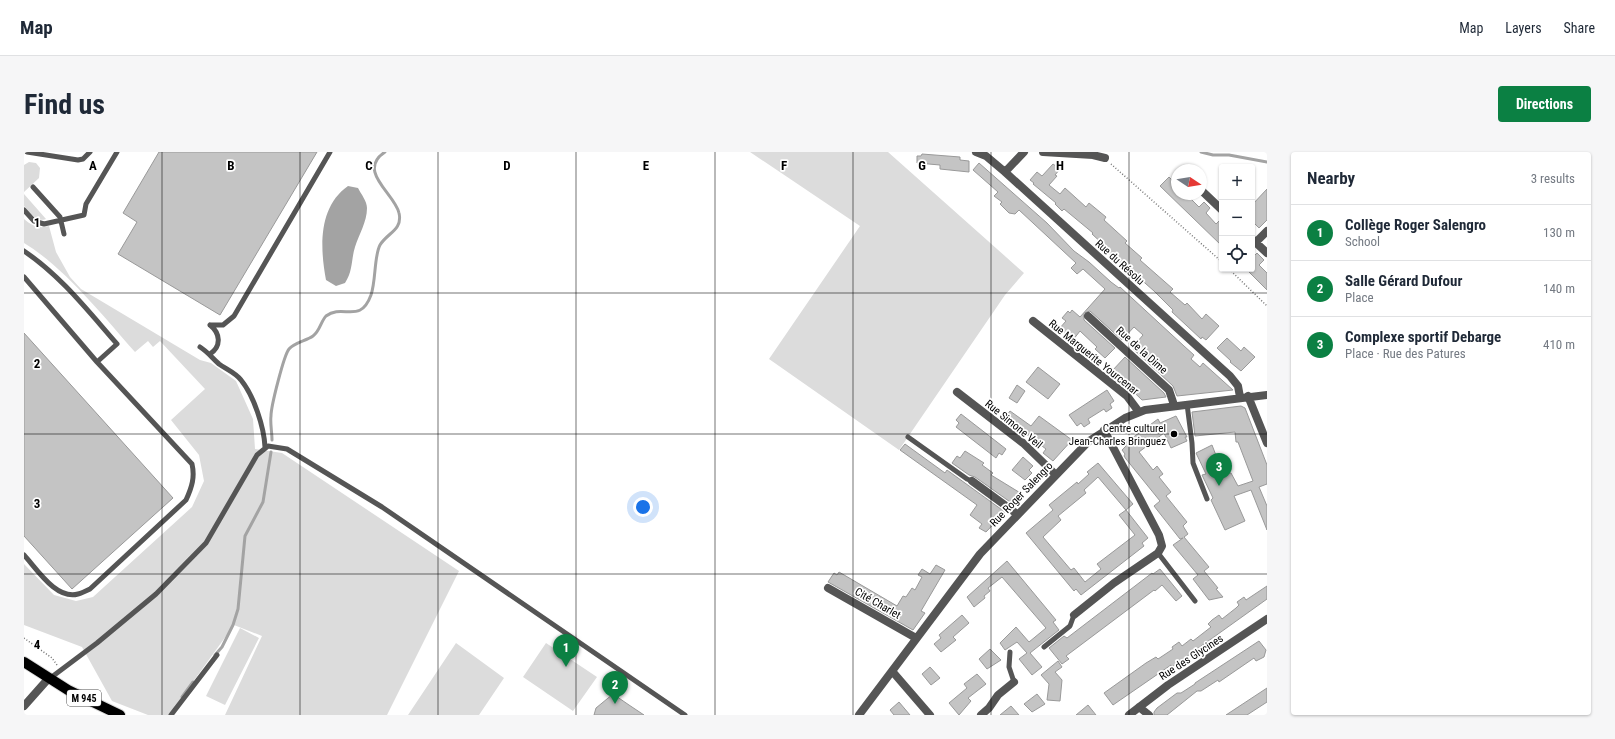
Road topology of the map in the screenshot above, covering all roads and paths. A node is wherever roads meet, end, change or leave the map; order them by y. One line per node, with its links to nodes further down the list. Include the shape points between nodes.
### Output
1 (27, 152): 2 (lane, via 78,160)
2 (90, 152)
3 (117, 152): 14 (lane, via 86,204 84,215)
4 (330, 152): 28 (lane, via 234,316 222,325 210,325 216,330 219,340 215,351)
5 (976, 152): 9 (street, Rue du Résolu, via 986,156)
6 (1024, 152): 9 (street)
7 (1044, 152): 8 (street)
8 (1105, 158): 21 (path)
9 (1004, 172): 32 (street, Rue du Résolu, via 1230,376)
10 (33, 187): 14 (lane)
11 (1207, 196): 12 (street)
12 (1219, 207)
13 (24, 210): 14 (lane, via 34,221 44,224)
14 (60, 220): 16 (lane)
15 (1267, 230): 17 (street)
16 (64, 234)
17 (1255, 239)
18 (1255, 241): 20 (street)
19 (24, 251): 29 (lane, via 39,261 70,291 116,344)
20 (1267, 253)
21 (1219, 259)
22 (1232, 272): 24 (path)
23 (24, 277): 29 (lane)
24 (1267, 306)
25 (1088, 316): 34 (street, Rue de la Dime, via 1169,390)
26 (1033, 321): 35 (street, Rue Marguerite Yourcenar, via 1127,396)
27 (200, 347): 28 (lane)
28 (210, 354): 39 (lane, via 241,379 249,392)
29 (97, 362): 45 (lane, via 192,464 194,473 191,490 186,500 90,590 77,595 65,594 56,589)
30 (957, 392): 40 (street, Rue Simone Veil, via 1023,442)
31 (1267, 395): 32 (street, Rue Roger Salengro)
32 (1244, 397): 33 (street, Rue Roger Salengro); 38 (street, Rue du Résolu)
33 (1187, 404): 34 (street, Rue Roger Salengro); 42 (lane, via 1192,463)
34 (1174, 405): 35 (street, Rue Roger Salengro)
35 (1139, 412): 36 (street, Rue Roger Salengro)
36 (1104, 430): 40 (street, Rue Roger Salengro); 44 (street, via 1160,538 1162,546)
37 (908, 437): 41 (lane)
38 (1267, 443)
39 (266, 446): 56 (lane, via 257,455 206,544 156,594); 64 (lane, via 278,446 287,450 382,507)
40 (1055, 474): 43 (street, Rue Roger Salengro)
41 (972, 480): 43 (street)
42 (1207, 499)
43 (1017, 514): 51 (street, Rue Roger Salengro, via 980,554)
44 (1158, 553): 47 (lane); 48 (street)
45 (24, 555)
46 (828, 588): 51 (street, Cité Charlet)
47 (1195, 601)
48 (1074, 615): 52 (lane, via 1070,626)
49 (1267, 619): 61 (street, Rue des Glycines, via 1171,682)
50 (24, 638): 56 (path, via 52,658)
51 (916, 638): 57 (street, Rue Roger Salengro)
52 (1044, 647)
53 (1010, 652): 59 (lane, via 1008,667)
54 (217, 655): 63 (lane)
55 (24, 662): 58 (main road, M 945)
56 (60, 670): 58 (lane)
57 (892, 671): 65 (street, Rue Roger Salengro); 66 (street)
58 (48, 679): 60 (street); 62 (main road, M 945)
59 (1014, 682): 67 (street, via 998,695 990,708)
60 (24, 706)
61 (1139, 707): 68 (street, Rue des Glycines); 69 (street)
62 (120, 715)
63 (171, 715)
64 (685, 715)
65 (859, 715)
66 (930, 715)
67 (981, 715)
68 (1129, 715)
69 (1149, 715)

